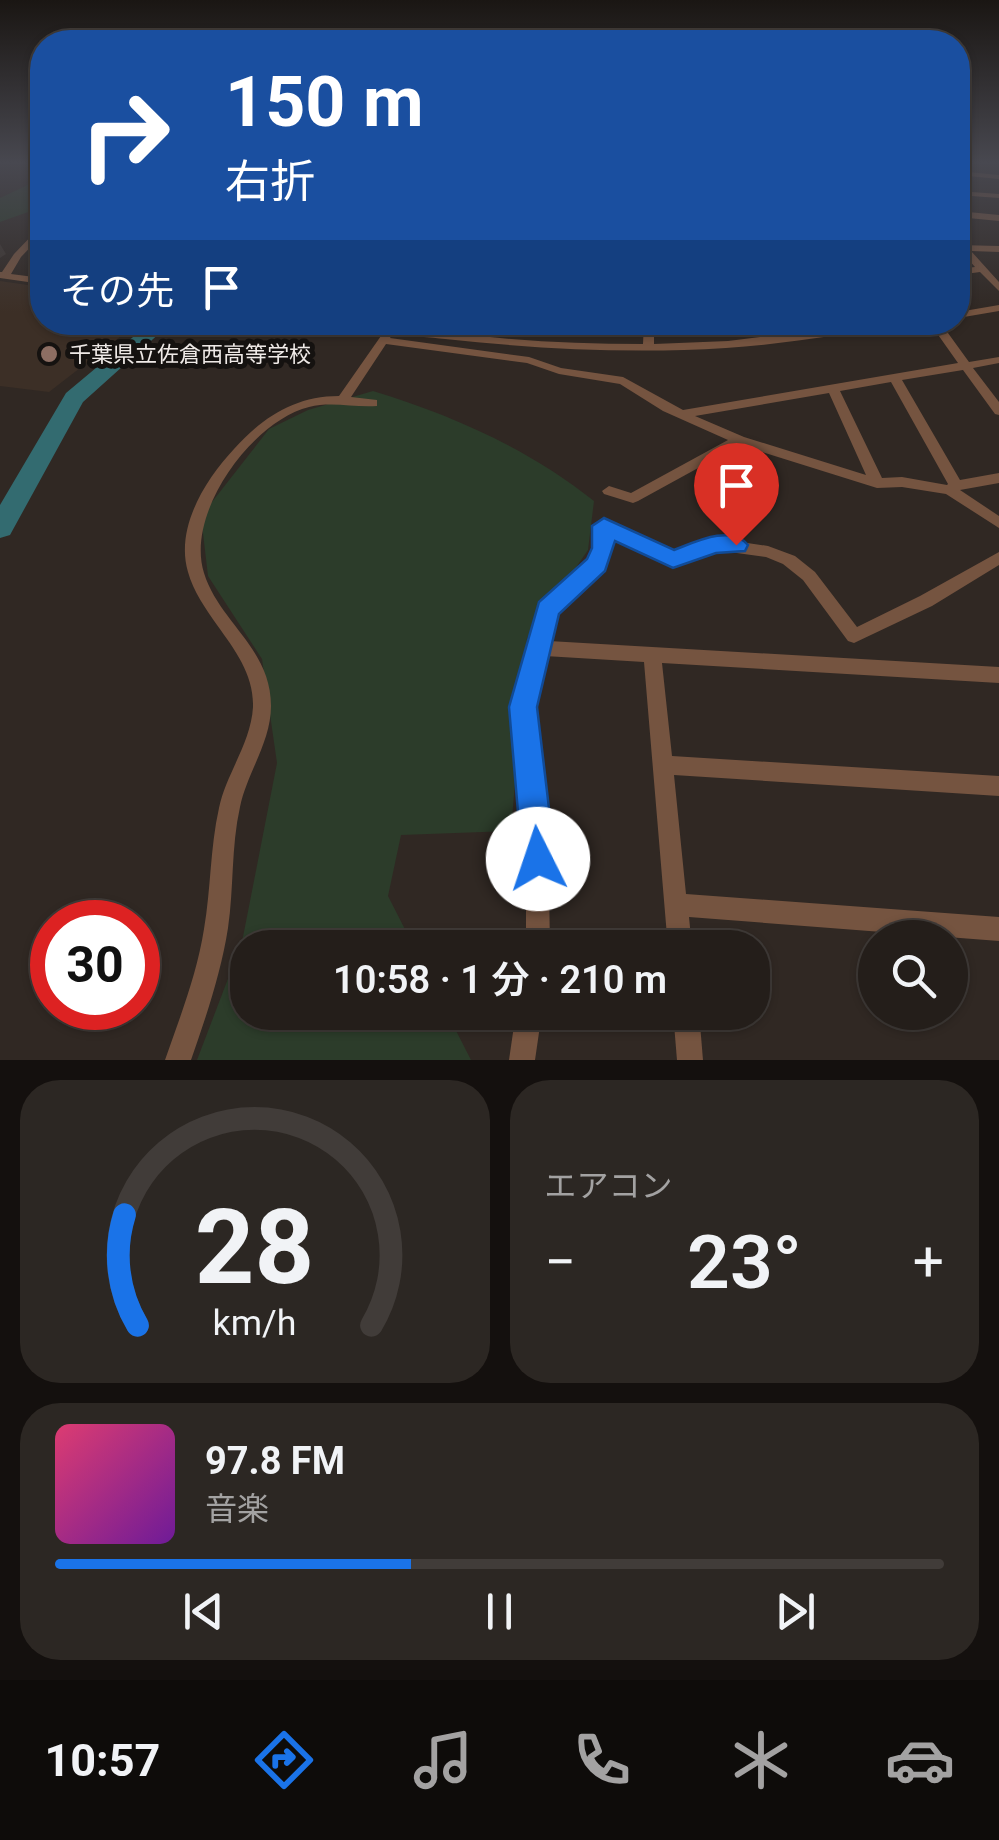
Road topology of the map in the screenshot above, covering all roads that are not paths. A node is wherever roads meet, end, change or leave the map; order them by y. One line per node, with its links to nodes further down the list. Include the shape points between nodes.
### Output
1 (970, 215): 2 (street)
2 (999, 218)
3 (30, 242): 9 (street)
4 (970, 248): 5 (street)
5 (999, 249)
6 (970, 258): 7 (street)
7 (982, 269): 8 (street); 11 (street)
8 (970, 270)
9 (2, 275): 10 (street)
10 (30, 279)
11 (999, 288)
12 (999, 308): 13 (street)
13 (970, 313)
14 (386, 335): 25 (street)
15 (408, 335): 28 (street, via 623,381)
16 (433, 335): 20 (street)
17 (649, 335): 20 (street)
18 (806, 335): 20 (street)
19 (943, 335): 22 (street)
20 (648, 348)
21 (999, 360): 22 (street)
22 (966, 366): 23 (street); 27 (street)
23 (895, 379): 24 (street); 32 (street)
24 (834, 390): 28 (street); 31 (street)
25 (343, 399): 26 (street); 47 (street, via 291,408 255,431 194,519 196,576 256,666 262,710 233,788 216,931)
26 (373, 402)
27 (999, 412)
28 (681, 414): 29 (street)
29 (739, 440): 31 (street); 33 (street, via 633,498)
30 (999, 478): 32 (street)
31 (877, 483): 32 (street)
32 (953, 488): 34 (street)
33 (609, 491)
34 (999, 524)
35 (999, 558): 36 (street, via 854,636 790,560 714,544 673,560 604,526 597,565 548,610)
36 (538, 648): 37 (street); 43 (street, via 523,707 537,824)
37 (652, 655): 38 (street); 39 (street)
38 (999, 675)
39 (663, 765): 40 (street); 41 (street)
40 (999, 786)
41 (676, 905): 42 (street); 44 (street)
42 (999, 929)
43 (538, 930)
44 (678, 930)
45 (526, 1030): 48 (street)
46 (688, 1030): 49 (street)
47 (178, 1060)
48 (522, 1060)
49 (690, 1060)

